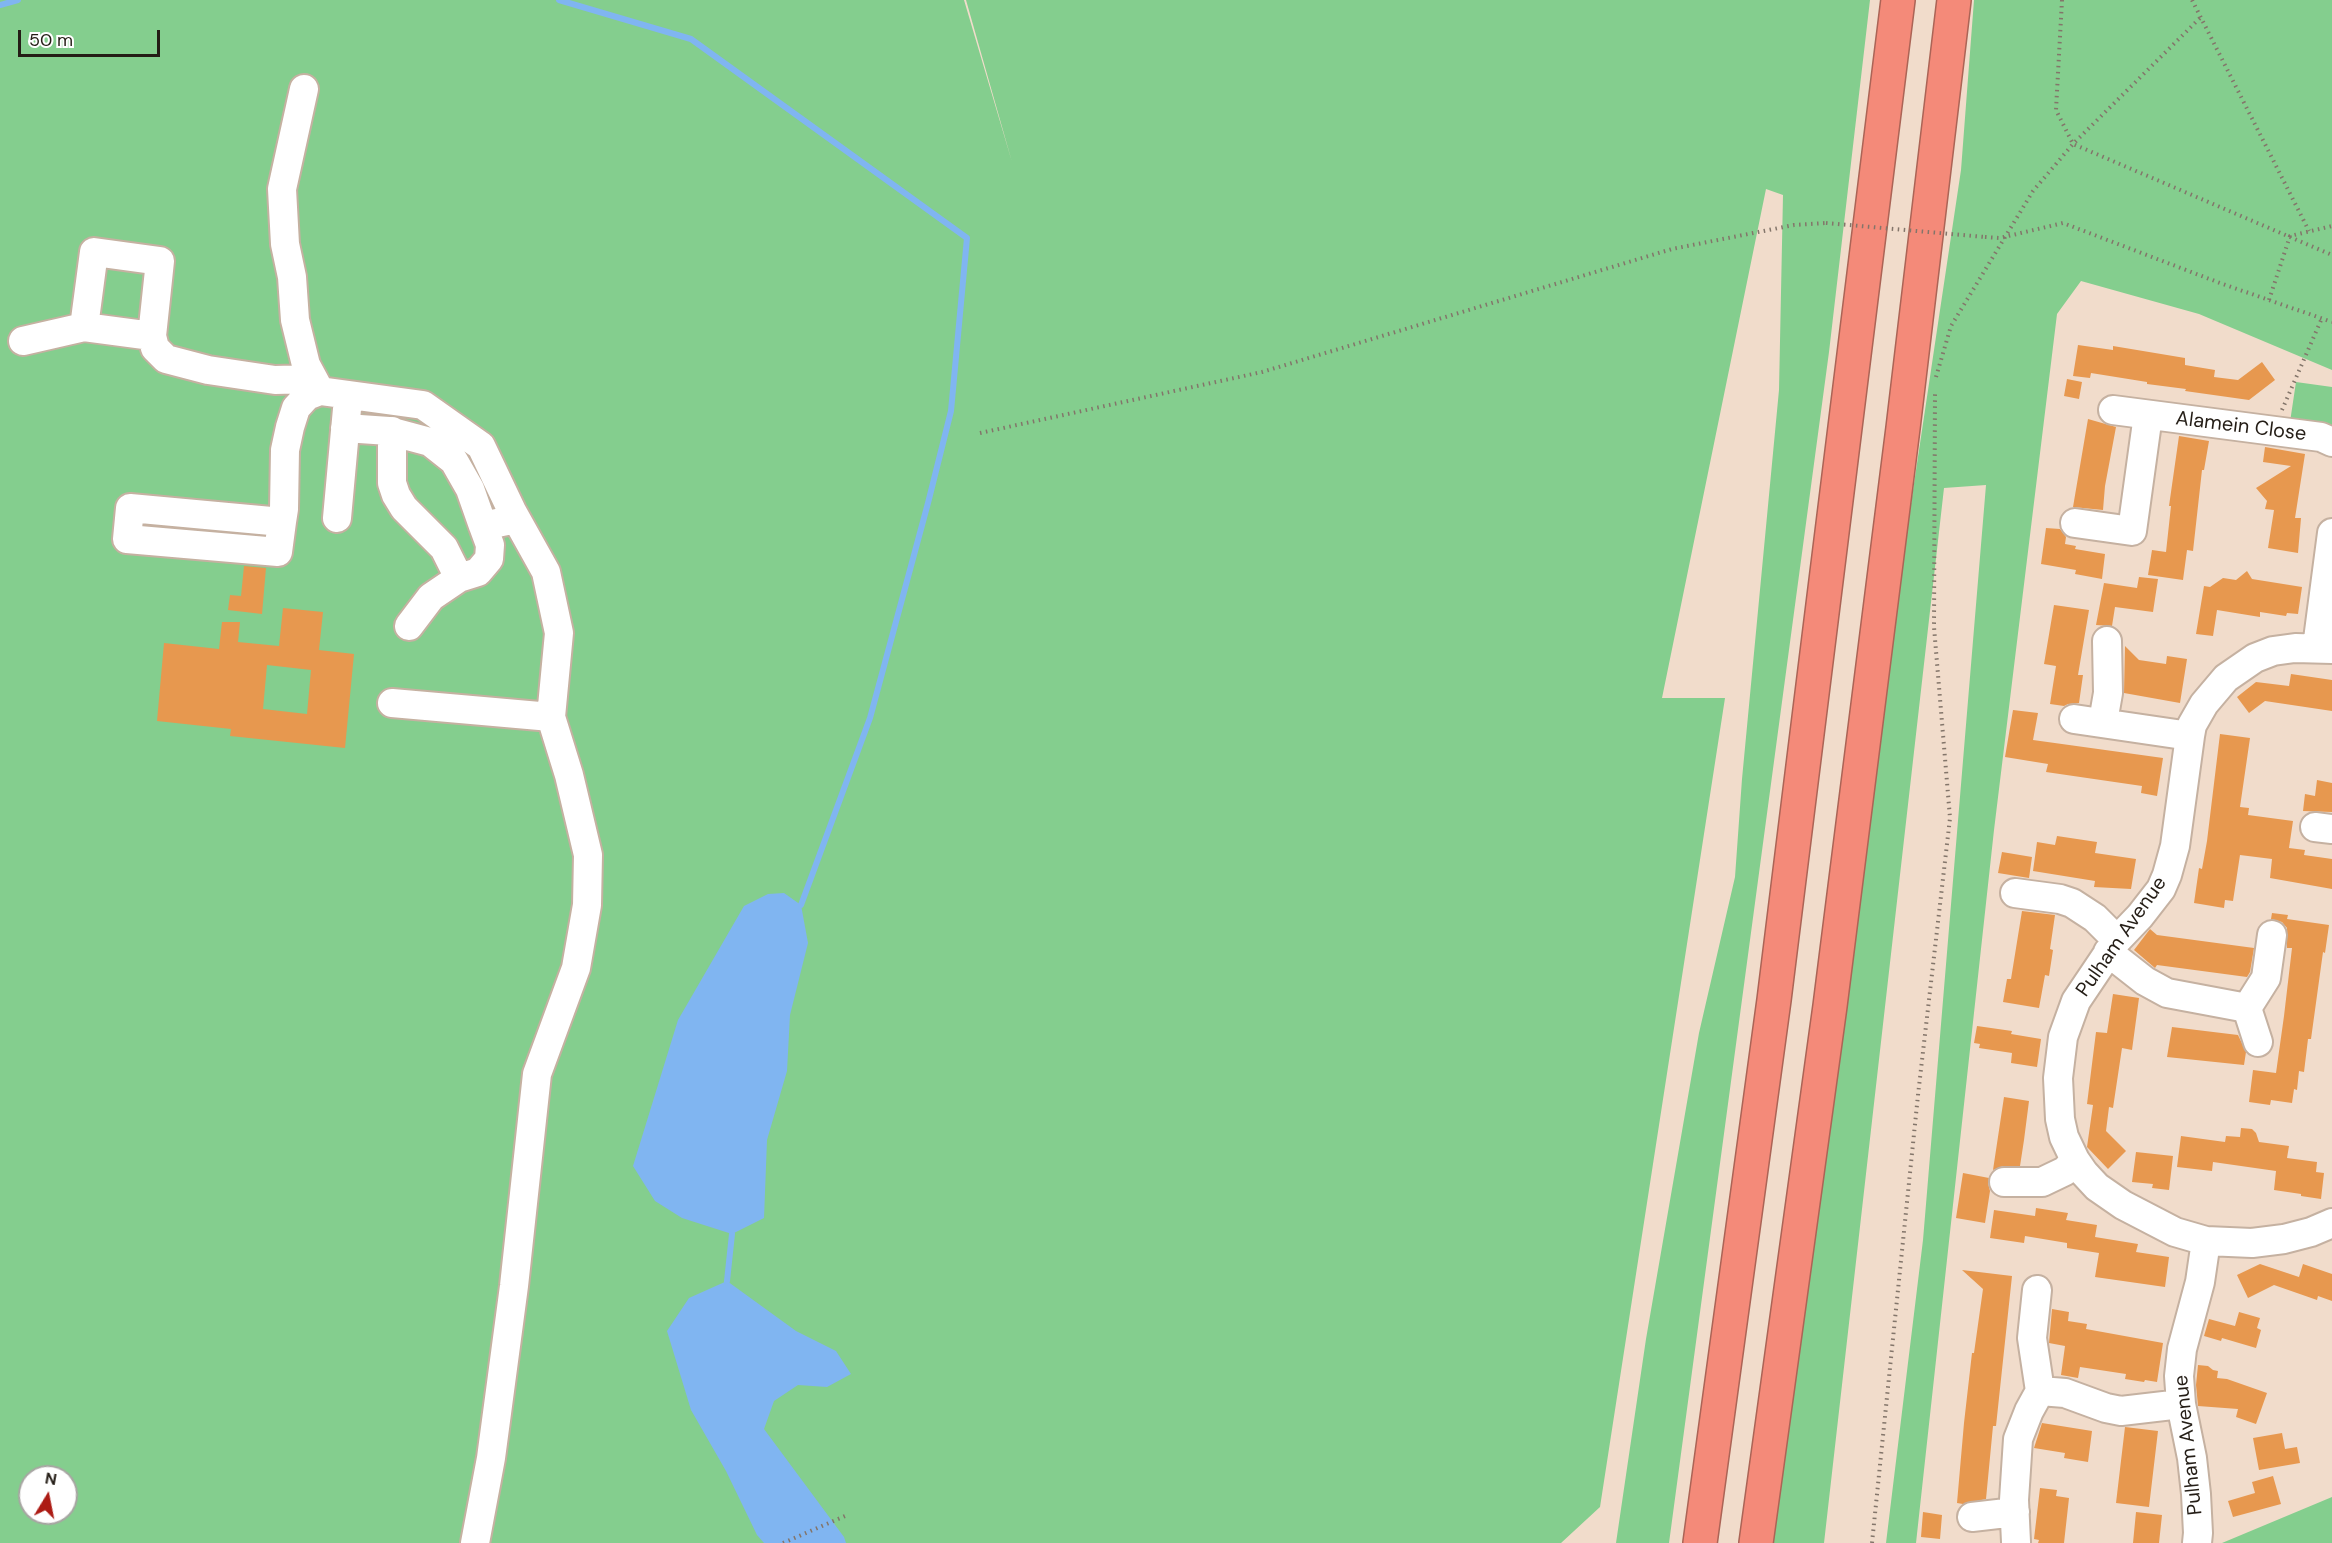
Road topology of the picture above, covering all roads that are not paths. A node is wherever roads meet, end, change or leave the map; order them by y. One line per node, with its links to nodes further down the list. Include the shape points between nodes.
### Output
1 (1898, 0): 45 (highway, via 1774,1000)
2 (1954, 0): 46 (highway, via 1829,1018)
3 (304, 89): 7 (street, via 282,189 295,320 306,365)
4 (84, 327): 5 (street); 5 (street, via 93,252 160,261); 6 (street)
5 (152, 336): 7 (street, via 155,348 166,359 208,370)
6 (23, 341)
7 (316, 385): 8 (street); 16 (street, via 296,408 290,427 285,450)
8 (348, 395): 11 (street); 15 (street, via 423,405 481,446)
9 (2113, 410): 10 (street, Alamein Close)
10 (2148, 415): 13 (street, Alamein Close, via 2320,437); 17 (street, Alamein Close, via 2132,531)
11 (345, 428): 12 (street); 14 (street)
12 (392, 431): 18 (street, via 430,442 454,461 470,489); 20 (street, via 392,483 396,495 444,548)
13 (2332, 442)
14 (337, 518)
15 (516, 519): 18 (street); 25 (street, via 546,572 559,633)
16 (282, 522): 16 (street, via 278,552 127,539 130,508)
17 (2075, 524)
18 (483, 526): 20 (street, via 490,545 489,560 478,572)
19 (2332, 532): 23 (street)
20 (459, 578): 21 (street, via 431,597)
21 (409, 626)
22 (2107, 641): 27 (street, via 2108,693)
23 (2324, 648): 28 (street, Pulham Avenue, via 2273,651 2238,669 2204,704)
24 (392, 703): 25 (street)
25 (551, 717): 44 (street, via 588,855 587,905 576,968 537,1074 513,1298)
26 (2074, 719): 27 (street)
27 (2103, 723): 28 (street)
28 (2190, 736): 31 (street, Pulham Avenue, via 2175,846 2167,875 2161,889)
29 (2015, 893): 31 (street, via 2072,903 2095,918)
30 (2272, 935): 32 (street, via 2266,978)
31 (2113, 946): 32 (street, via 2145,981 2167,993); 34 (street, Pulham Avenue, via 2076,1001 2059,1058 2060,1119)
32 (2247, 1008): 33 (street)
33 (2258, 1042)
34 (2075, 1160): 35 (street, via 2065,1171 2042,1182); 37 (street, Pulham Avenue, via 2097,1187 2122,1205 2175,1232)
35 (2004, 1182)
36 (2332, 1223): 37 (street, Pulham Avenue, via 2284,1239 2252,1243)
37 (2206, 1241): 40 (street, Pulham Avenue, via 2200,1282 2182,1349)
38 (2037, 1290): 39 (street, via 2032,1338)
39 (2040, 1391): 40 (street, via 2065,1393 2121,1411); 41 (street, via 2018,1439)
40 (2181, 1404): 47 (street, Pulham Avenue, via 2192,1458)
41 (2014, 1512): 42 (street); 43 (street)
42 (1972, 1517)
43 (2016, 1542)
44 (475, 1543)
45 (1700, 1543)
46 (1756, 1543)
47 (2197, 1543)

